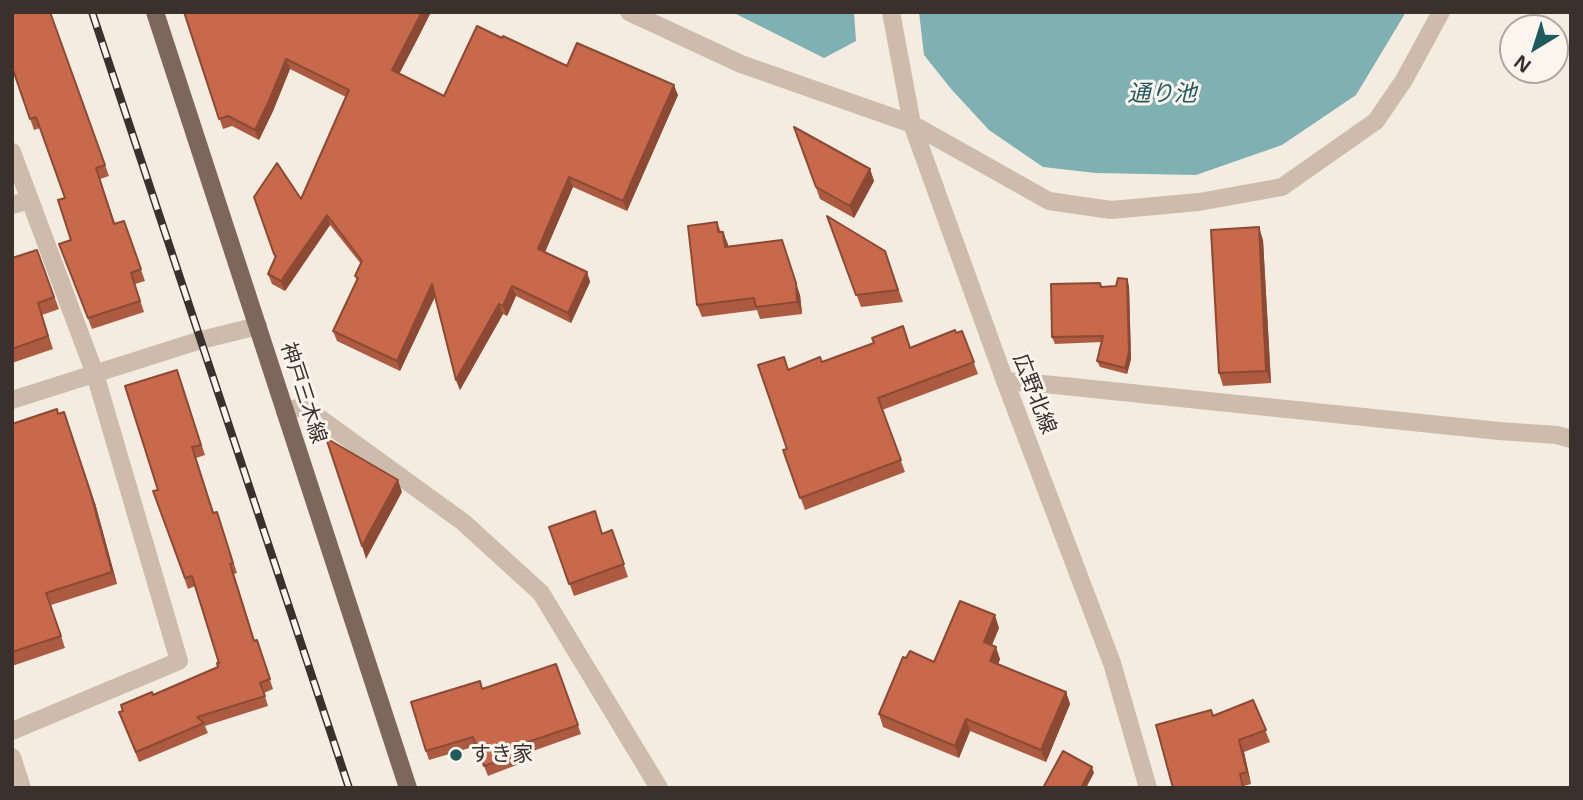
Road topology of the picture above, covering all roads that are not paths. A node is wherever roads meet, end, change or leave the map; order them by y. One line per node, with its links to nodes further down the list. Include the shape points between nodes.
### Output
1 (155, 12): 9 (main road, 神戸三木線)
2 (629, 12): 5 (street, via 741,64)
3 (891, 12): 5 (street, 広野北線)
4 (1441, 12): 5 (street, via 1376,121 1282,187 1199,202 1111,210 1049,201)
5 (912, 124): 11 (street, 広野北線)
6 (12, 152): 7 (street)
7 (30, 200): 8 (street); 10 (street)
8 (12, 205)
9 (258, 326): 10 (street); 13 (main road, 神戸三木線)
10 (95, 374): 12 (street); 15 (street, via 180,661)
11 (1005, 382): 14 (street); 20 (street, 広野北線, via 1112,663)
12 (12, 400)
13 (285, 412): 18 (main road, 神戸三木線); 19 (street, via 303,406 463,522 541,593)
14 (1571, 439)
15 (12, 731)
16 (12, 757): 17 (street)
17 (22, 788)
18 (408, 788)
19 (659, 788)
20 (1148, 788)

